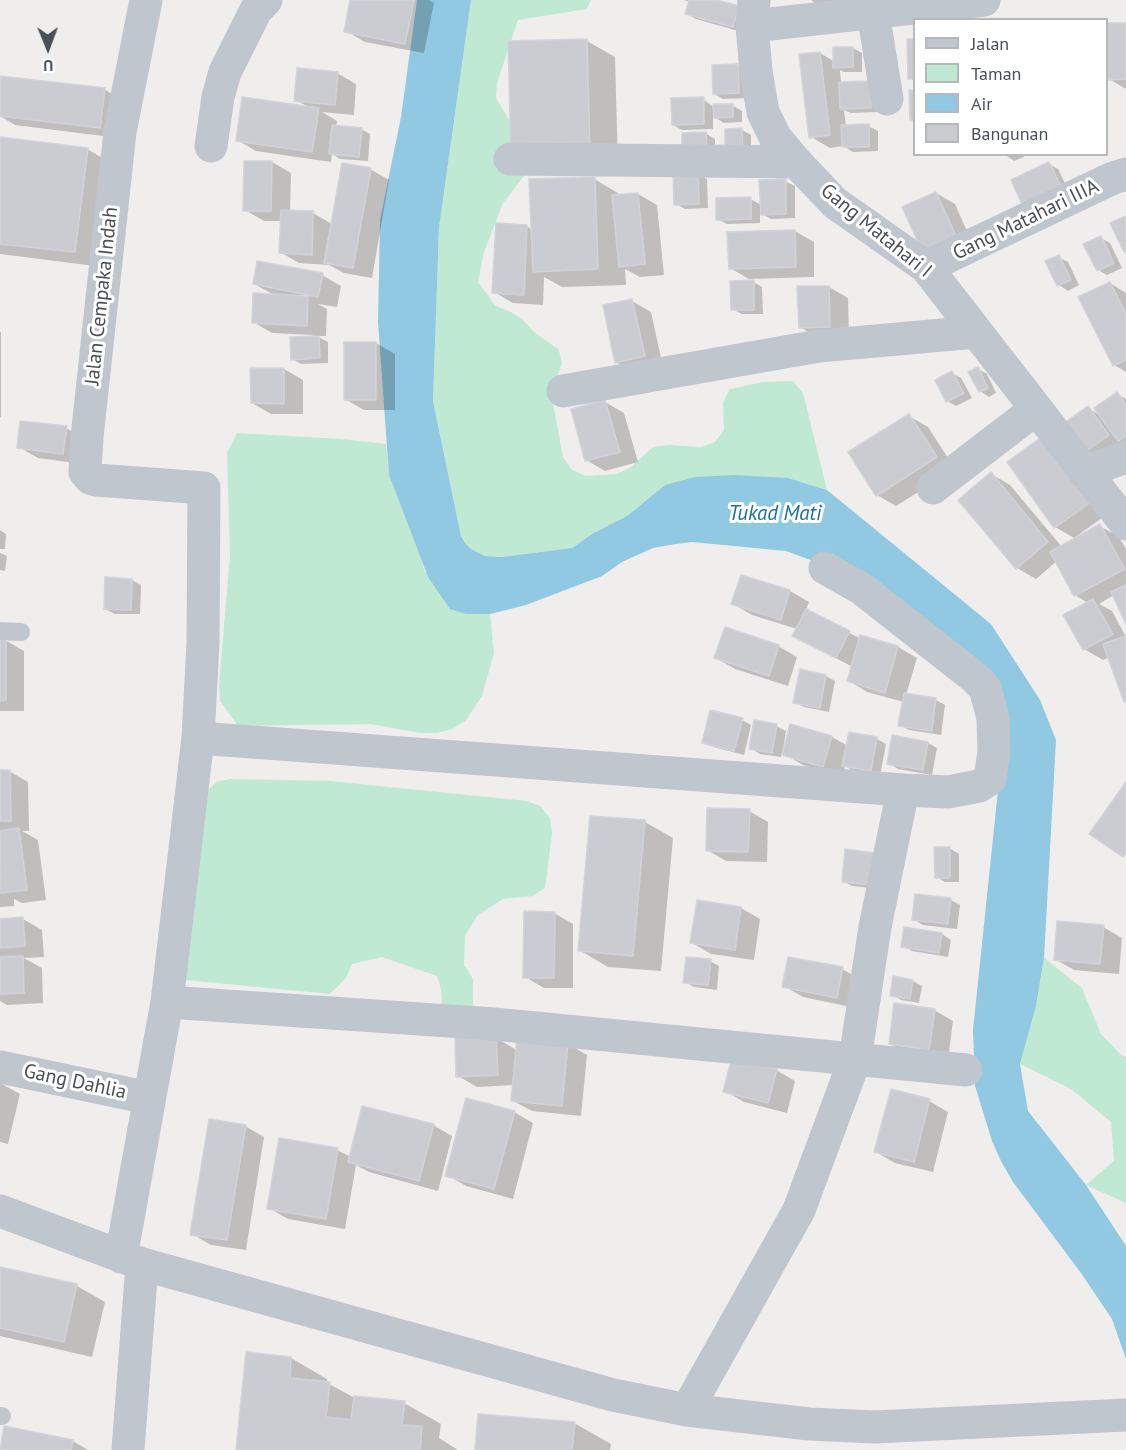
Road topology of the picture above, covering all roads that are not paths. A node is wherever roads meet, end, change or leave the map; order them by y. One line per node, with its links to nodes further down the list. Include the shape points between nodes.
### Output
1 (146, 0): 22 (street, Jalan Cempaka Indah, via 120,132 85,472 96,480 204,488)
2 (266, 0): 7 (street, via 256,10 225,72)
3 (984, 0): 4 (street)
4 (873, 12): 5 (street); 6 (street)
5 (753, 13): 9 (street, Gang Matahari I, via 763,112 775,137)
6 (887, 99)
7 (210, 146)
8 (510, 159): 9 (street)
9 (796, 162): 11 (street, Gang Matahari I, via 835,203)
10 (1126, 174): 11 (street, Gang Matahari IIIA)
11 (926, 267): 12 (street, Gang Matahari I)
12 (976, 332): 13 (street, via 819,346); 14 (street, Gang Matahari I)
13 (563, 391)
14 (1036, 409): 16 (street, Gang Matahari I); 17 (street)
15 (1126, 458): 16 (street)
16 (1084, 472): 18 (street, Gang Matahari I)
17 (933, 488)
18 (1126, 524)
19 (825, 568): 23 (street, via 862,589 985,688 993,718 990,778 980,786 948,792)
20 (0, 631): 21 (lane)
21 (21, 632)
22 (198, 738): 23 (street); 24 (street)
23 (903, 790): 25 (street, via 875,927)
24 (167, 1002): 25 (street, via 494,1024); 28 (street)
25 (855, 1059): 27 (street); 31 (street, via 799,1210)
26 (0, 1067): 28 (street, Gang Dahlia)
27 (966, 1070)
28 (149, 1098): 30 (street)
29 (0, 1211): 30 (street)
30 (131, 1261): 31 (street, via 613,1395); 33 (street)
31 (687, 1410): 32 (street, via 875,1427)
32 (1126, 1415)
33 (128, 1450)

